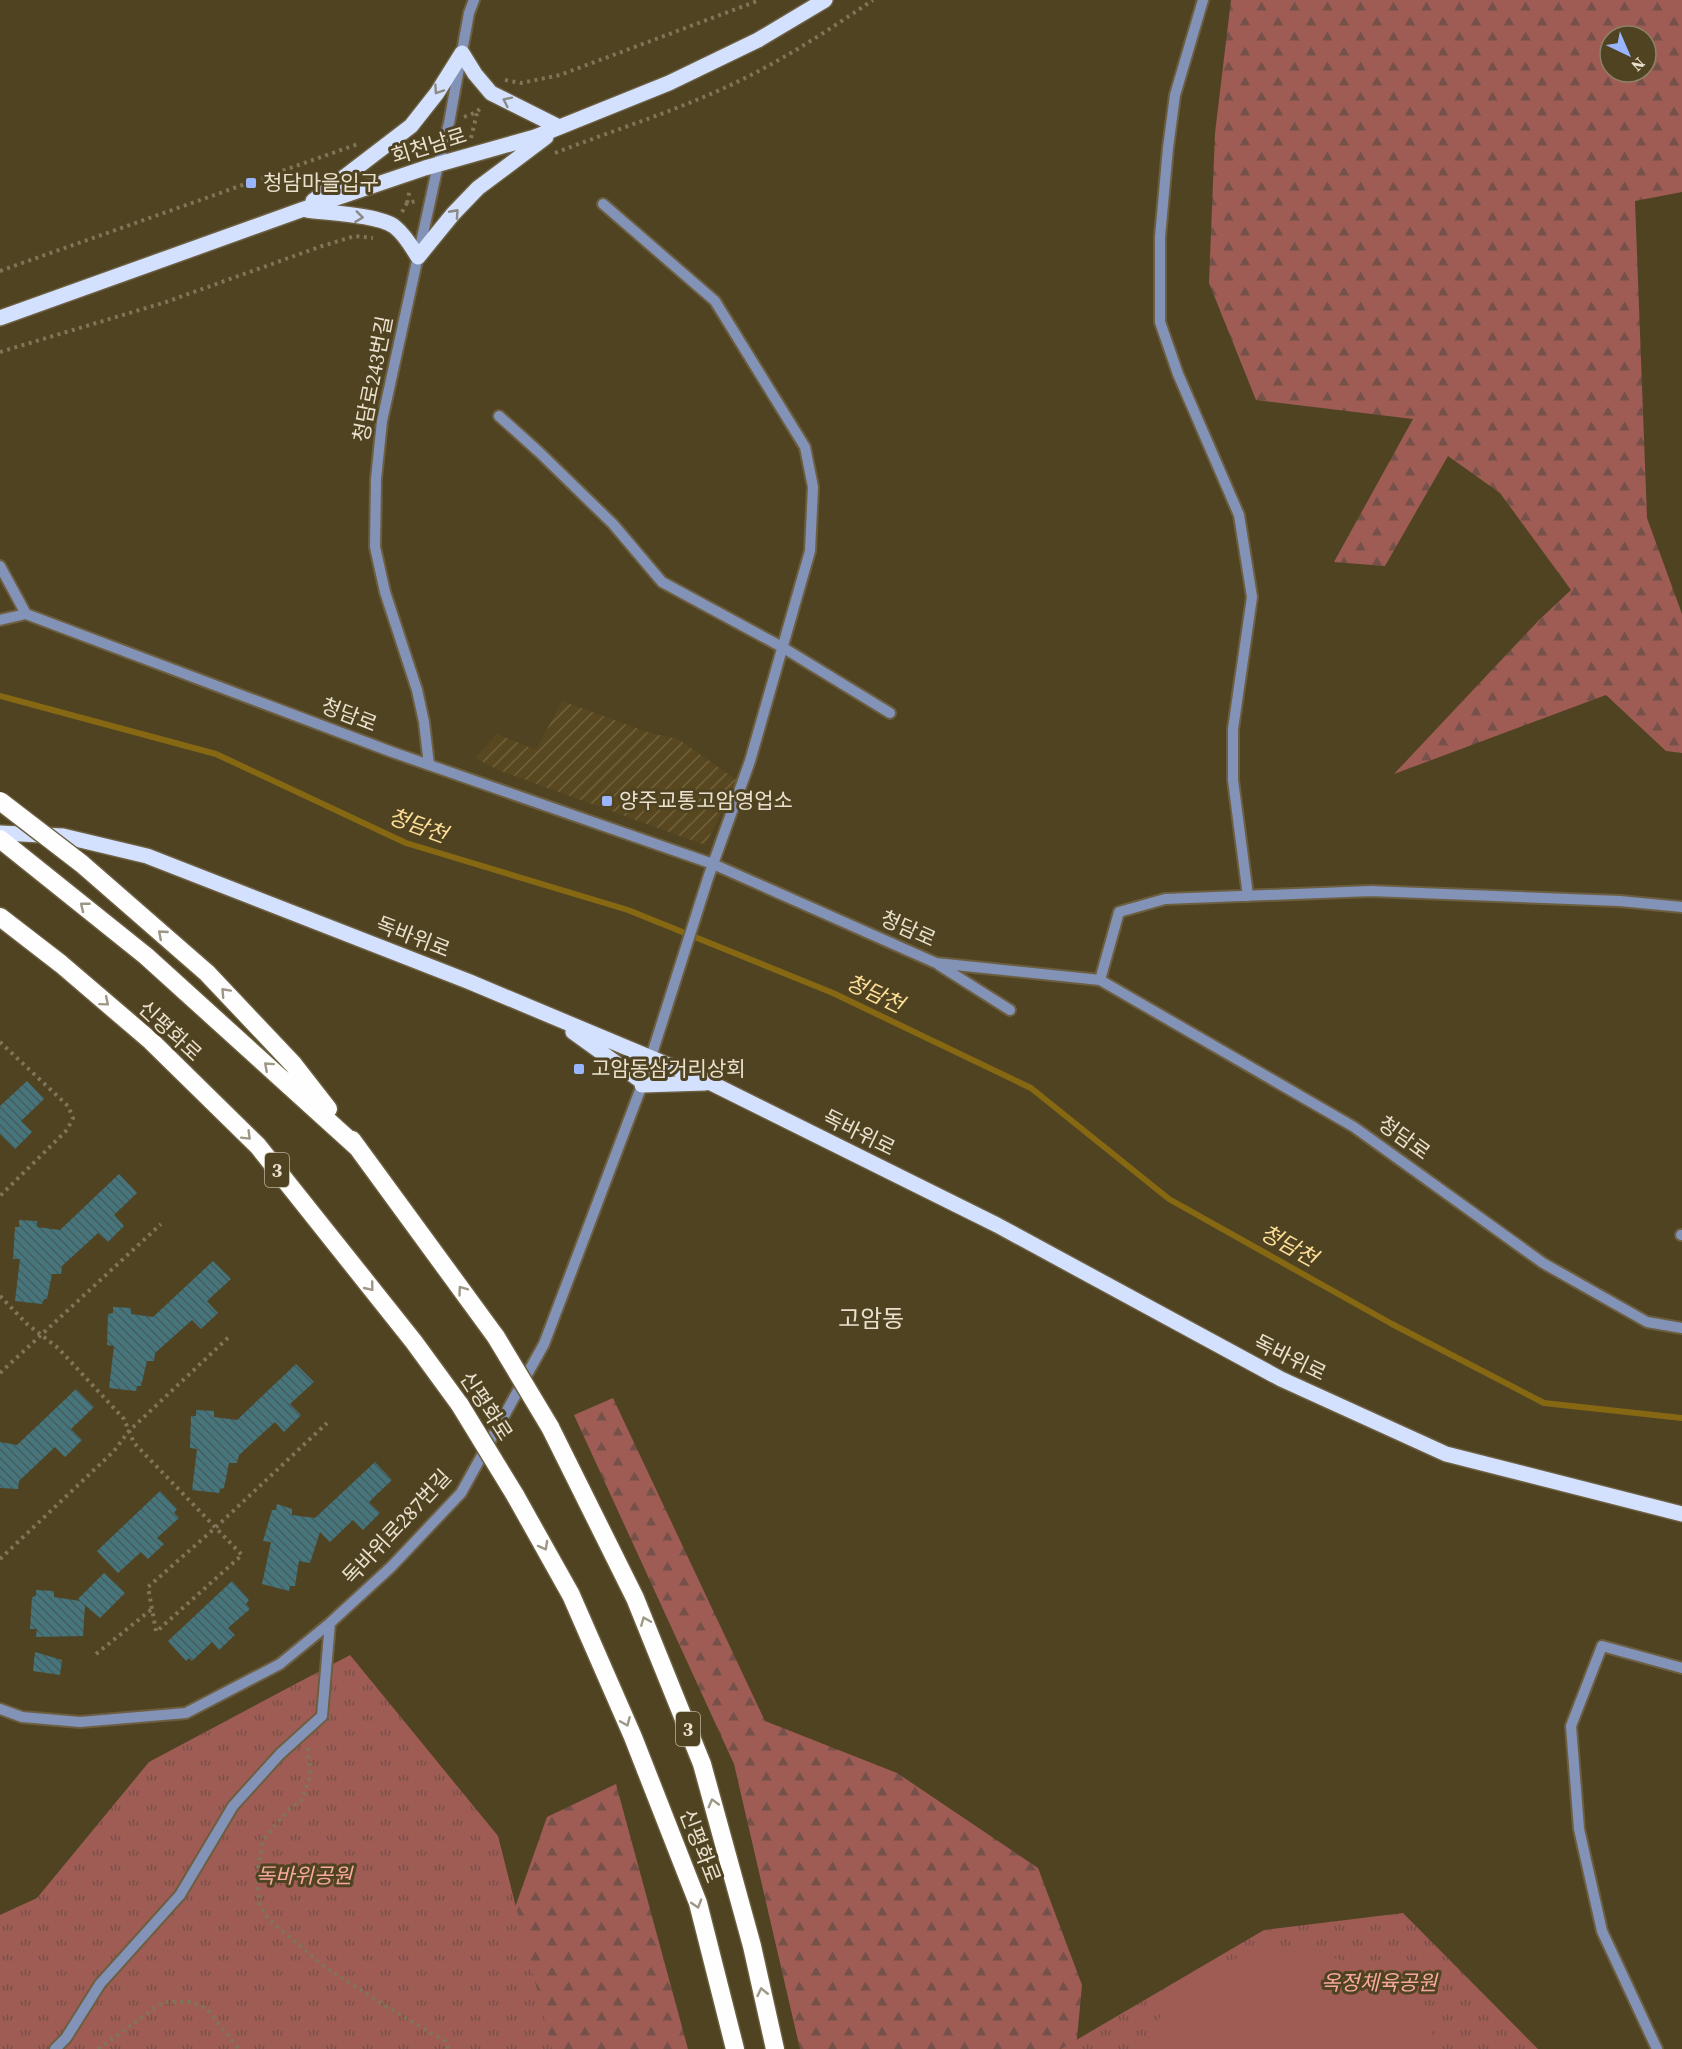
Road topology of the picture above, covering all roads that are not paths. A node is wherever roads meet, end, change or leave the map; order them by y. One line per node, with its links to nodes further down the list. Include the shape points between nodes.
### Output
1 (474, 0): 4 (street, 청담로243번길)
2 (825, 0): 5 (main road, 회천남로, via 758,40 669,83)
3 (1203, 0): 22 (street, via 1175,95 1169,137 1160,237 1160,322 1178,374 1239,515 1252,597 1233,729 1233,780)
4 (462, 53): 5 (main road, one-way to 4, via 491,93); 6 (street, 청담로243번길); 8 (main road, one-way to 8, via 411,126)
5 (559, 127): 6 (main road, 회천남로); 9 (main road, one-way to 5, via 478,189)
6 (438, 165): 8 (main road, 회천남로); 9 (street, 청담로243번길)
7 (603, 204): 15 (street, via 715,301 805,447 813,487 810,551)
8 (301, 210): 9 (main road, one-way to 9, via 374,219 394,226); 10 (main road, 회천남로)
9 (418, 257): 17 (street, 청담로243번길, via 382,421 375,547 385,592 417,690)
10 (0, 318)
11 (499, 416): 15 (street, via 613,524 662,582)
12 (0, 566): 13 (street)
13 (26, 614): 14 (street); 17 (street, 청담로)
14 (0, 620)
15 (782, 647): 16 (street); 21 (street, via 750,761)
16 (890, 713)
17 (429, 765): 21 (street, 청담로)
18 (0, 801): 32 (highway, 신평화로 / 3, one-way to 18, bridge, via 293,1064 207,973 82,864)
19 (0, 832): 28 (main road, 독바위로, via 63,836 147,856)
20 (0, 839): 32 (highway, 신평화로 / 3, one-way to 20, via 146,956)
21 (713, 864): 25 (street, 청담로); 29 (street)
22 (1248, 896): 23 (street, via 1371,891 1620,901); 26 (street, via 1164,899 1119,912)
23 (1682, 908)
24 (0, 917): 39 (highway, 신평화로 / 3, one-way to 39, bridge, via 151,1041 258,1146 460,1405 571,1594 637,1748 698,1903)
25 (936, 963): 26 (street, 청담로); 27 (street)
26 (1100, 980): 33 (street, 청담로, via 1354,1126 1543,1263 1647,1322)
27 (1010, 1010)
28 (556, 1019): 29 (main road, 독바위로); 30 (main road)
29 (651, 1057): 30 (street, 독바위로287번길); 31 (main road, 독바위로)
30 (642, 1083): 31 (main road); 35 (street, 독바위로287번길, via 544,1344 461,1493 391,1567)
31 (711, 1083): 34 (main road, 독바위로, via 997,1225 1281,1379 1446,1454)
32 (358, 1148): 40 (highway, 신평화로 / 3, one-way to 32, bridge, via 752,1946 702,1764 635,1598 550,1427 496,1337)
33 (1682, 1328)
34 (1682, 1515)
35 (330, 1623): 37 (street, 독바위로287번길, via 280,1664 186,1713 80,1722 22,1717); 38 (street, via 322,1716 232,1806 180,1895 100,1984)
36 (1682, 1668): 41 (street, via 1602,1646 1571,1726 1579,1829 1602,1931)
37 (0, 1709)
38 (55, 2049)
39 (735, 2049)
40 (775, 2049)
41 (1657, 2049)

